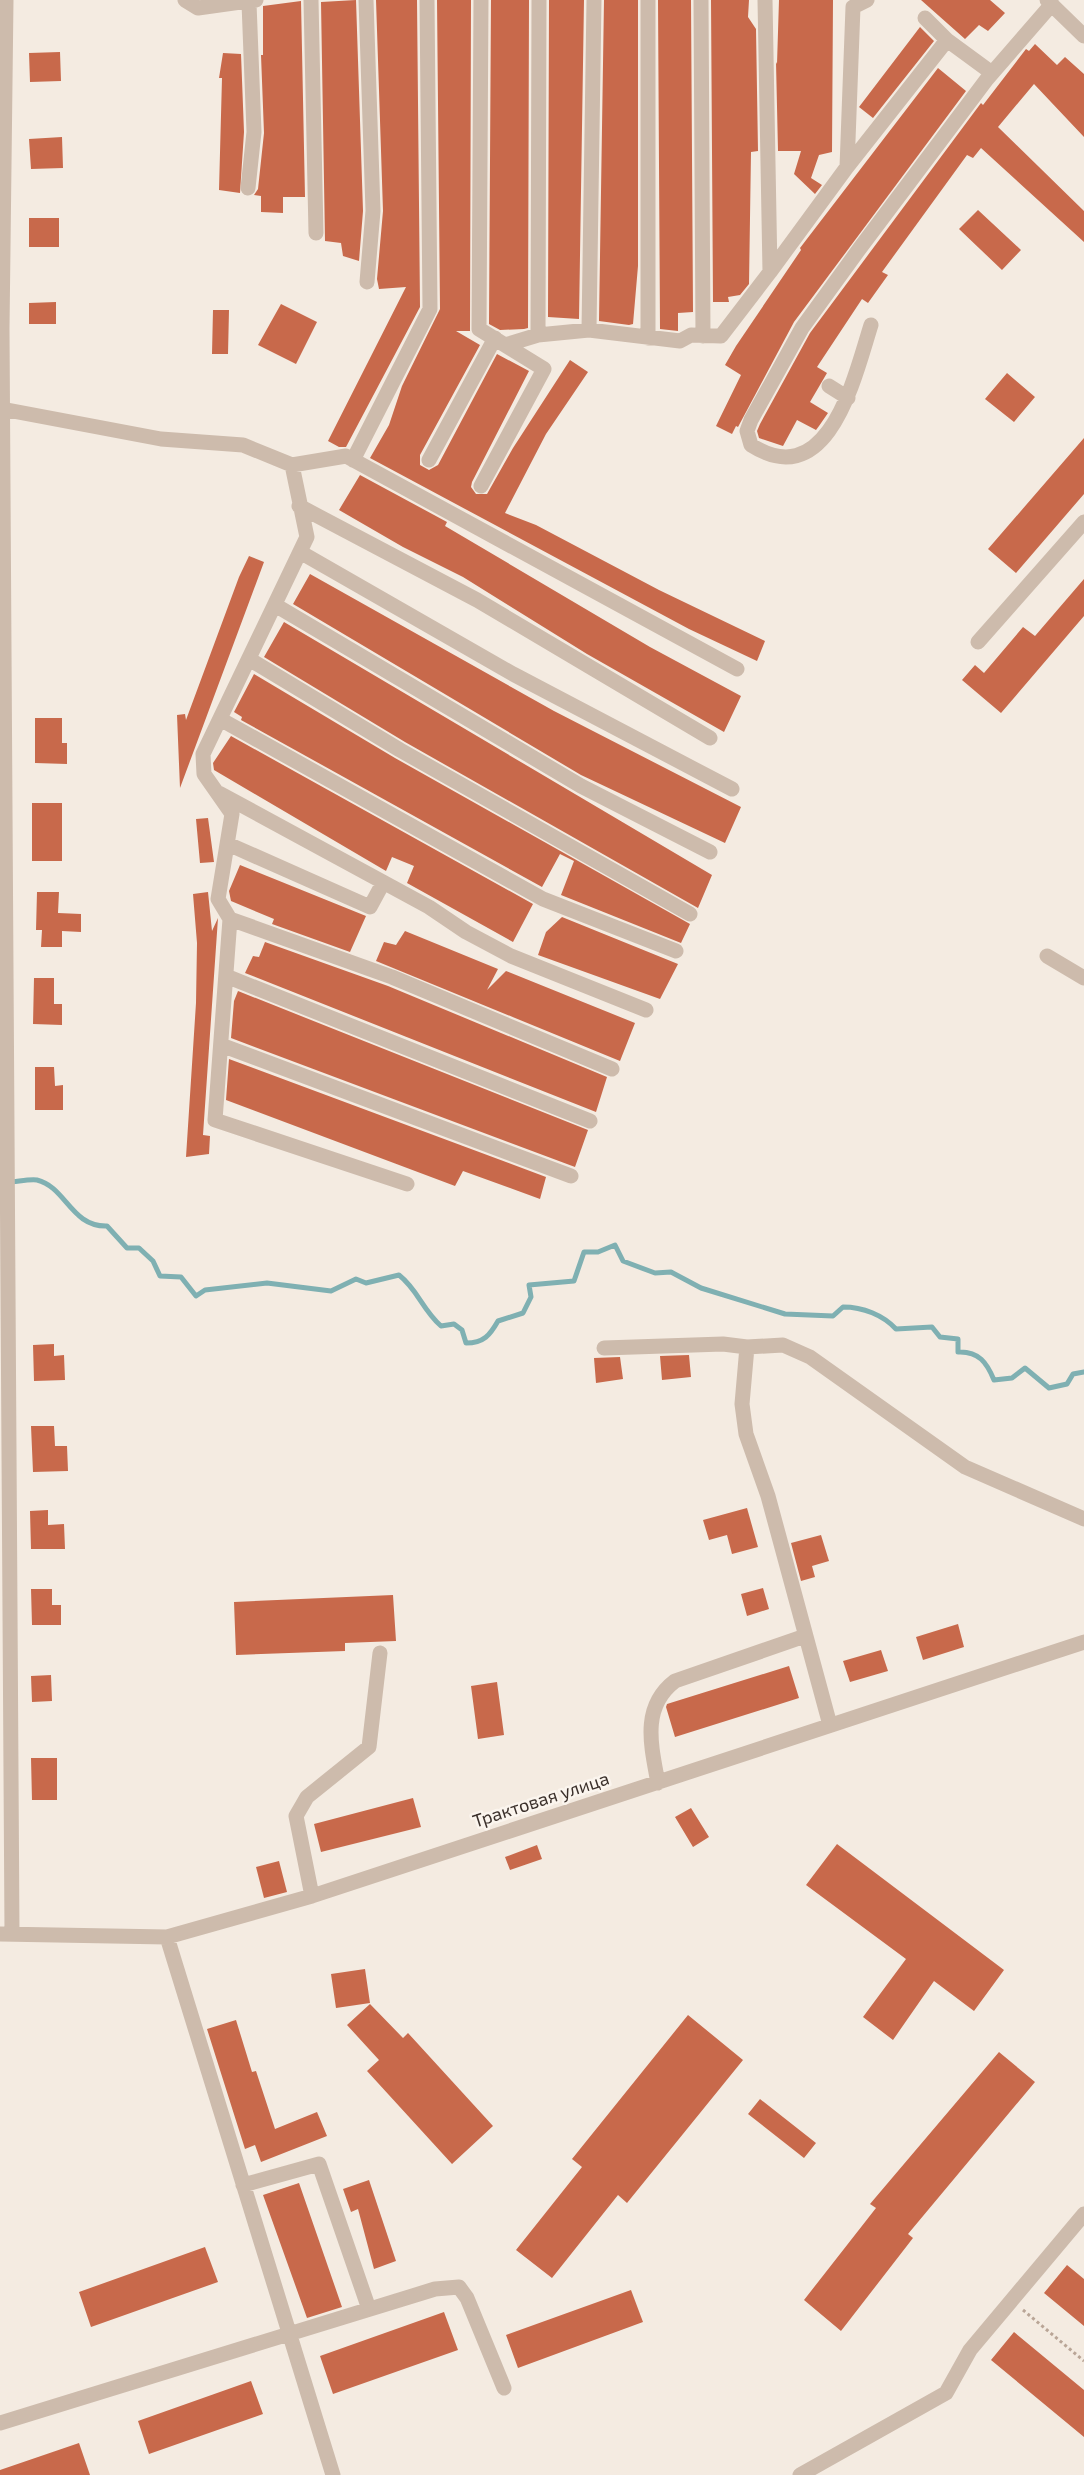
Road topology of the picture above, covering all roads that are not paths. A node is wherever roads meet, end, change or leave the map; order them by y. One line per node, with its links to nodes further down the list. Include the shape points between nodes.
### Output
1 (6, 0): 25 (street)
2 (184, 0): 13 (street, via 198,8)
3 (311, 0): 21 (street)
4 (366, 0): 23 (street, via 373,211)
5 (427, 0): 34 (street, via 430,309)
6 (481, 0): 30 (street, via 479,329)
7 (539, 0): 27 (street)
8 (594, 0): 26 (street)
9 (648, 0): 29 (street)
10 (701, 0): 28 (street)
11 (765, 0): 22 (street)
12 (867, 0): 19 (street, via 853,7)
13 (253, 1): 20 (street, via 254,132)
14 (1050, 2): 16 (street); 18 (street)
15 (925, 18): 17 (street)
16 (1084, 36)
17 (947, 40): 18 (street); 19 (street)
18 (992, 73): 32 (street, via 802,328 751,420 747,438 758,449 779,458 805,451 832,428)
19 (847, 167): 22 (street)
20 (248, 188)
21 (316, 233)
22 (770, 272): 28 (street, via 721,336)
23 (367, 282)
24 (871, 325): 32 (street)
25 (1, 329): 33 (street)
26 (589, 330): 27 (street); 29 (street)
27 (538, 336): 30 (street)
28 (702, 336): 29 (street, via 691,335 681,341)
29 (648, 338)
30 (500, 342): 35 (street); 37 (street, via 544,369)
31 (829, 386): 32 (street)
32 (848, 398)
33 (2, 409): 36 (street, via 161,439 243,445); 55 (street)
34 (353, 460): 36 (street, via 346,456); 44 (street)
35 (429, 460)
36 (292, 465): 38 (street)
37 (481, 486)
38 (299, 506): 40 (street, via 307,537); 46 (street, via 477,600)
39 (1084, 522): 42 (street)
40 (300, 552): 41 (street); 47 (street, via 513,674)
41 (275, 605): 43 (street); 50 (street, via 582,786)
42 (978, 642)
43 (249, 659): 45 (street); 52 (street, via 400,750)
44 (737, 669)
45 (220, 719): 48 (street, via 203,754 204,774); 54 (street, via 543,898)
46 (710, 738)
47 (732, 789)
48 (216, 792): 49 (street, via 232,814); 51 (street)
49 (228, 844): 51 (street, via 370,906); 53 (street, via 218,899)
50 (710, 852)
51 (383, 883): 59 (street, via 511,956)
52 (690, 914)
53 (230, 919): 57 (street); 61 (street, via 392,977)
54 (676, 951)
55 (4, 956): 74 (street)
56 (1047, 956): 58 (street)
57 (226, 976): 60 (street); 62 (street)
58 (1084, 978)
59 (646, 1010)
60 (221, 1045): 63 (street); 64 (street, via 215,1120)
61 (612, 1069)
62 (590, 1121)
63 (571, 1176)
64 (407, 1184)
65 (747, 1347): 66 (street, via 723,1344); 67 (street, via 783,1345 810,1357 965,1467); 68 (street, via 742,1404 746,1434 768,1496)
66 (604, 1348)
67 (1084, 1518)
68 (805, 1636): 71 (street); 72 (street, via 675,1681 661,1692 650,1738)
69 (1084, 1642): 71 (street, Трактовая улица)
70 (380, 1653): 73 (street, via 369,1747 307,1797 296,1816)
71 (830, 1725): 72 (street, Трактовая улица)
72 (658, 1782): 73 (street, Трактовая улица)
73 (312, 1896): 75 (street, Трактовая улица)
74 (6, 1933): 75 (street, Трактовая улица)
75 (167, 1937): 76 (street)
76 (243, 2186): 78 (street, via 319,2164); 79 (street)
77 (1084, 2214): 83 (street, via 970,2350 946,2393)
78 (369, 2309): 79 (street); 80 (street, via 435,2289 459,2287)
79 (288, 2333): 81 (street); 82 (street)
80 (504, 2388)
81 (0, 2423)
82 (333, 2475)
83 (800, 2475)

